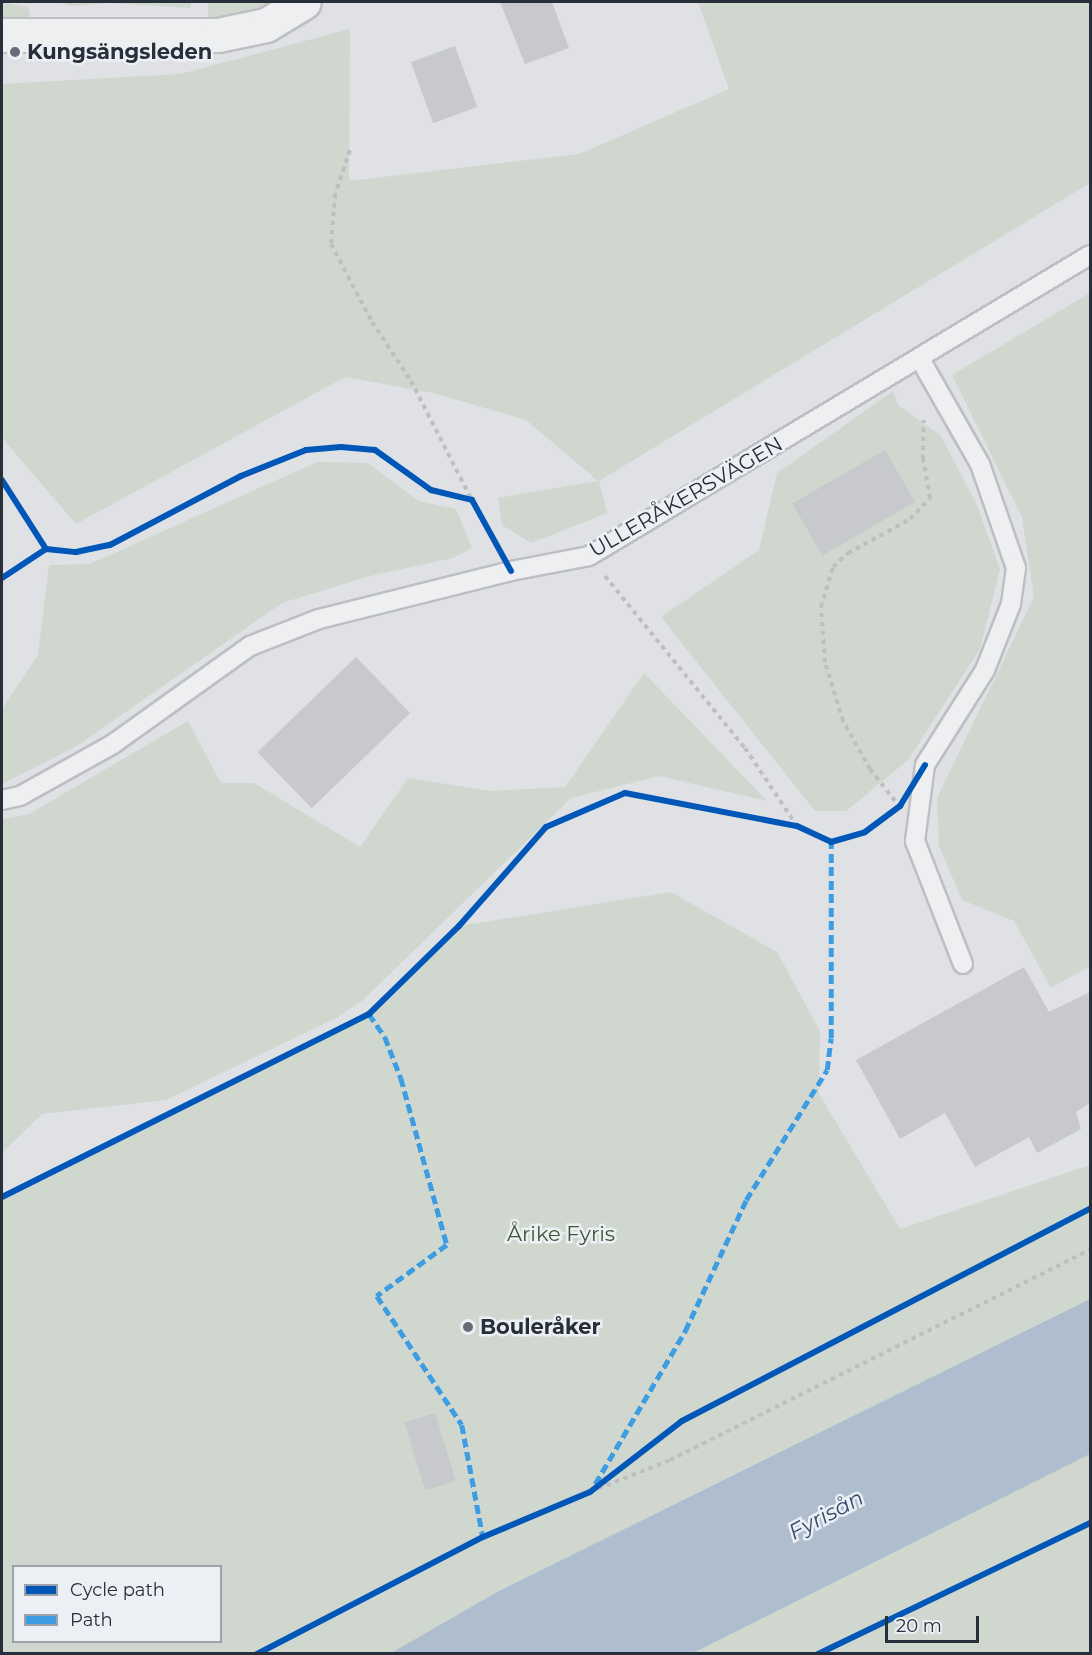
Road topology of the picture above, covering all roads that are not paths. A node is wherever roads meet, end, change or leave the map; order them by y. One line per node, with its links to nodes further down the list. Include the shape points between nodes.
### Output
1 (304, 2): 2 (street, via 266,25 218,35)
2 (2, 35)
3 (1090, 255): 4 (lane, ULLERÅKERSVÄGEN)
4 (920, 358): 5 (lane, ULLERÅKERSVÄGEN, via 589,556 319,619 250,646 113,744 20,796); 6 (lane, via 980,464 1017,568 1011,604 985,670 925,765 915,841)
5 (2, 800)
6 (963, 964)

